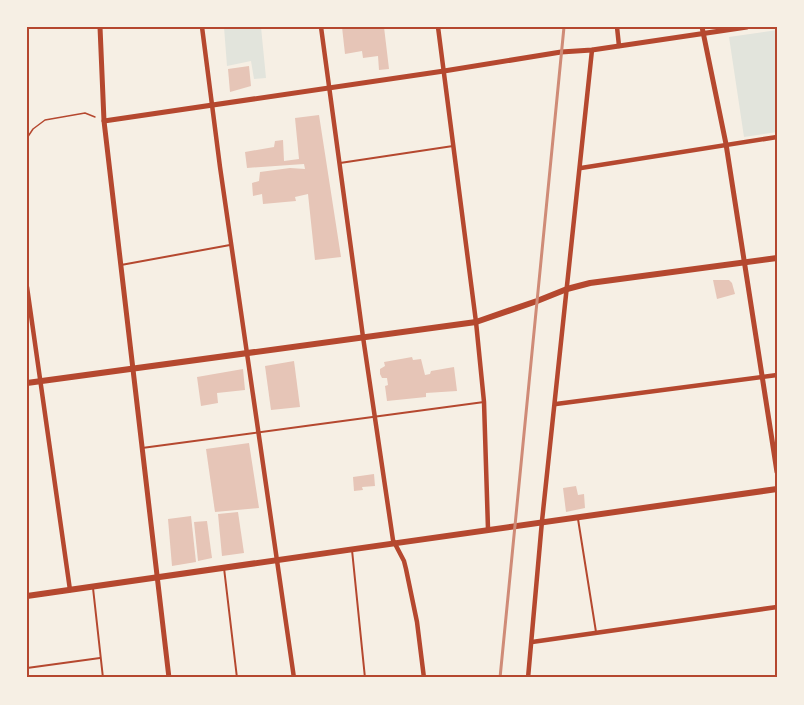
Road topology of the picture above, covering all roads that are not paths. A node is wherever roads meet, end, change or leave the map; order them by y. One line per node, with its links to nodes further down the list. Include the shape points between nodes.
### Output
1 (100, 27): 13 (street)
2 (202, 27): 12 (street)
3 (321, 27): 11 (street)
4 (438, 27): 10 (street)
5 (617, 27): 8 (street)
6 (747, 27): 7 (street)
7 (703, 30): 8 (street); 15 (street)
8 (619, 46): 9 (street)
9 (592, 50): 10 (street); 18 (street)
10 (444, 71): 11 (street); 16 (street)
11 (330, 88): 12 (street); 17 (street)
12 (212, 105): 13 (street); 19 (street)
13 (104, 121): 22 (street)
14 (777, 137): 15 (street)
15 (726, 144): 18 (street); 21 (street)
16 (453, 146): 17 (lane); 25 (street)
17 (340, 163): 26 (street)
18 (580, 168): 24 (street)
19 (231, 245): 22 (lane); 27 (street)
20 (777, 258): 21 (main road)
21 (744, 263): 24 (main road); 30 (street)
22 (121, 265): 28 (street)
23 (27, 287): 31 (street)
24 (567, 289): 25 (main road); 34 (street)
25 (476, 322): 26 (main road); 33 (street)
26 (363, 337): 27 (main road); 35 (street)
27 (247, 353): 28 (main road); 36 (street)
28 (133, 368): 31 (main road); 37 (street)
29 (777, 375): 30 (street)
30 (762, 377): 34 (street); 38 (street)
31 (40, 381): 32 (main road); 49 (street)
32 (27, 383)
33 (484, 402): 35 (lane); 42 (street)
34 (556, 404): 41 (street)
35 (375, 418): 36 (lane); 43 (street)
36 (258, 431): 37 (lane); 45 (street)
37 (142, 448): 47 (street)
38 (777, 472)
39 (777, 489): 40 (main road)
40 (578, 516): 41 (main road); 52 (lane)
41 (542, 521): 42 (main road); 53 (street)
42 (488, 529): 43 (main road)
43 (394, 543): 44 (main road); 61 (street, via 406,569)
44 (352, 549): 45 (main road); 60 (lane)
45 (278, 560): 46 (main road); 59 (street)
46 (224, 568): 47 (main road); 58 (lane)
47 (157, 578): 48 (main road); 57 (street)
48 (93, 586): 49 (main road); 54 (lane)
49 (70, 590): 50 (main road)
50 (27, 596)
51 (777, 608): 52 (street)
52 (597, 633): 53 (street)
53 (532, 642): 62 (street)
54 (100, 658): 55 (lane); 56 (lane)
55 (27, 668)
56 (103, 678)
57 (169, 678)
58 (237, 678)
59 (294, 678)
60 (365, 678)
61 (424, 678)
62 (528, 678)

